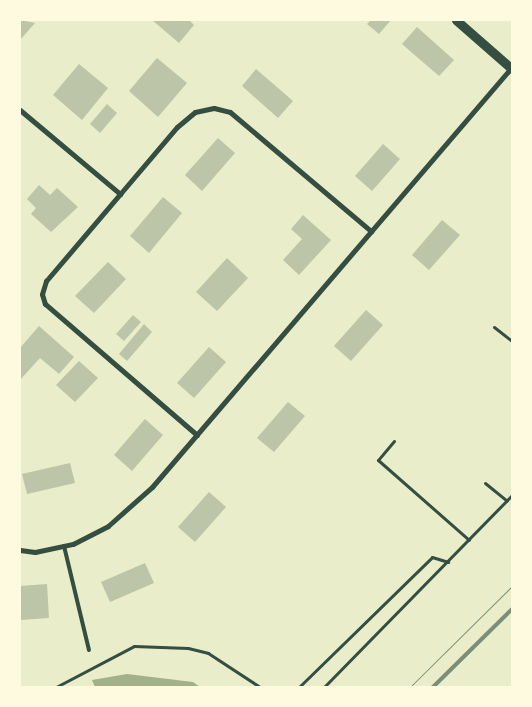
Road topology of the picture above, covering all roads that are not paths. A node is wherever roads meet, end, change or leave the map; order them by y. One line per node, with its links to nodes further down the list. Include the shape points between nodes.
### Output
1 (456, 20): 2 (street)
2 (511, 69): 5 (street)
3 (20, 110): 4 (street)
4 (120, 194): 5 (street, via 177,128 195,112 214,108 230,112); 6 (street, via 46,281 42,294 45,304)
5 (371, 231): 6 (street)
6 (197, 435): 7 (street, via 131,508 108,526)
7 (64, 546): 8 (street, via 35,552); 9 (lane)
8 (20, 550)
9 (89, 650)

